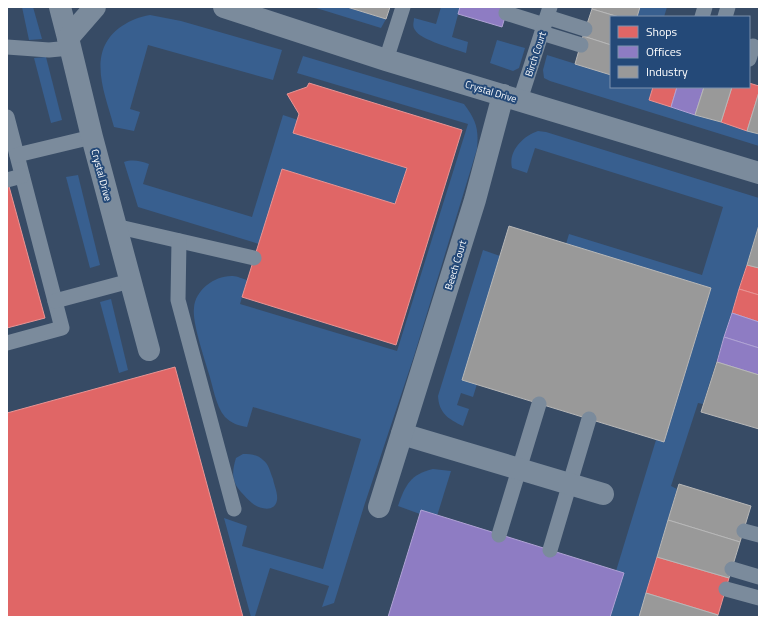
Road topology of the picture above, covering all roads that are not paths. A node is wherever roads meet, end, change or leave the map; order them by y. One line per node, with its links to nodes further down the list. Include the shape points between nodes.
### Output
1 (60, 7): 8 (street, Crystal Drive)
2 (95, 7): 8 (street)
3 (224, 7): 11 (street, Crystal Drive)
4 (403, 7): 11 (lane)
5 (506, 13): 6 (lane)
6 (545, 16): 7 (lane); 9 (lane); 12 (lane, Birch Court)
7 (586, 29)
8 (69, 43): 10 (lane, via 49,50); 14 (street, Crystal Drive)
9 (581, 45)
10 (7, 47)
11 (386, 60): 12 (street, Crystal Drive)
12 (512, 97): 16 (street, Crystal Drive); 28 (street, Beech Court, via 475,200)
13 (7, 117): 15 (lane)
14 (92, 137): 15 (lane); 19 (street, Crystal Drive)
15 (12, 147): 17 (lane)
16 (759, 173)
17 (22, 176): 18 (lane); 23 (lane)
18 (7, 180)
19 (115, 226): 20 (lane); 22 (street, Crystal Drive)
20 (179, 241): 21 (lane); 33 (lane, via 178,300)
21 (254, 258)
22 (130, 281): 23 (lane); 25 (street, Crystal Drive)
23 (48, 294): 24 (lane, via 62,328)
24 (7, 343)
25 (149, 350)
26 (539, 404): 29 (lane)
27 (589, 419): 30 (lane)
28 (402, 434): 29 (street); 32 (street, Beech Court)
29 (518, 469): 30 (street); 35 (lane)
30 (569, 484): 31 (street); 37 (lane)
31 (603, 494)
32 (379, 507)
33 (234, 509)
34 (744, 531): 36 (lane)
35 (499, 535)
36 (759, 535)
37 (550, 550)
38 (732, 569): 39 (lane)
39 (759, 577)
40 (726, 588): 41 (lane)
41 (759, 598)

